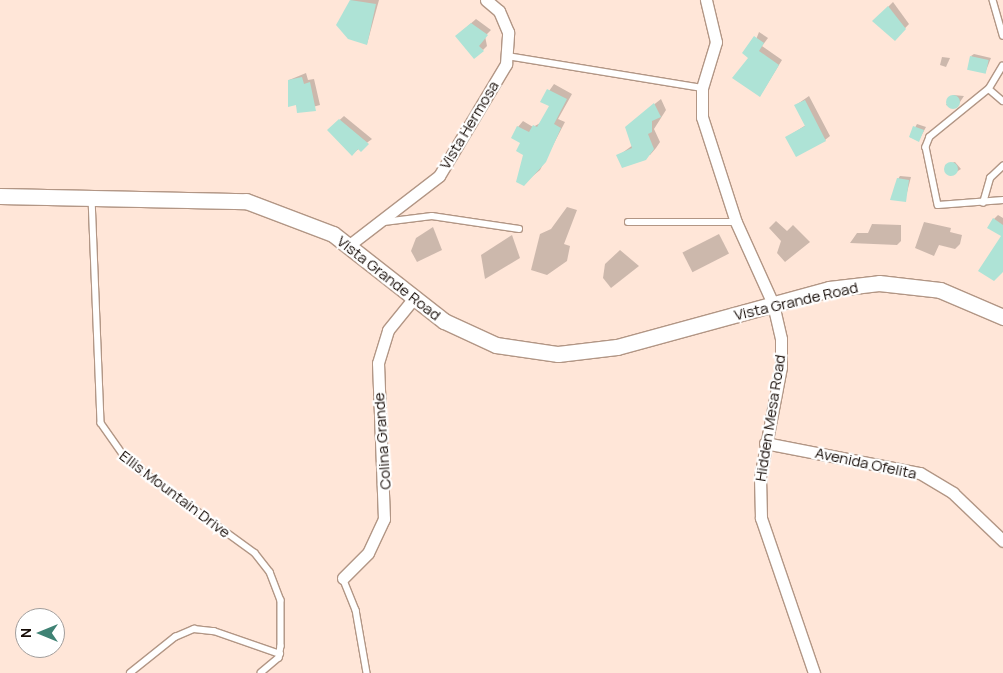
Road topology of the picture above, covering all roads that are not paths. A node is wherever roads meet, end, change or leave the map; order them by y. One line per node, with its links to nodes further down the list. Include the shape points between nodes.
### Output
1 (486, 0): 5 (street, Vista Hermosa, via 498,10 508,32)
2 (706, 0): 7 (street, Hidden Mesa Road, via 716,42)
3 (993, 0): 4 (lane)
4 (1003, 36)
5 (507, 56): 7 (lane); 15 (street, Vista Hermosa, via 439,176)
6 (1003, 66): 8 (lane)
7 (702, 88): 17 (street, Hidden Mesa Road, via 702,117)
8 (990, 89): 9 (lane); 14 (lane, via 930,137 926,147 938,206)
9 (1003, 101)
10 (1003, 166): 14 (lane, via 990,178)
11 (0, 196): 12 (street, Vista Grande Road)
12 (92, 196): 19 (street, Vista Grande Road, via 246,201 282,211 332,234); 26 (lane, Ellis Mountain Drive, via 98,406 104,430 127,460 255,553 270,572 281,600)
13 (1003, 200): 14 (lane)
14 (983, 203)
15 (382, 222): 18 (lane, via 432,216); 19 (street, Vista Hermosa)
16 (628, 222): 17 (lane)
17 (736, 222): 21 (street, Hidden Mesa Road)
18 (519, 229)
19 (348, 246): 20 (street, Vista Grande Road)
20 (412, 300): 21 (street, Vista Grande Road, via 444,321 496,345 558,354 617,347); 25 (street, Colina Grande, via 388,330 378,363 384,519 368,553)
21 (773, 304): 22 (street, Vista Grande Road, via 844,286 905,284 940,290); 23 (street, Hidden Mesa Road, via 782,360)
22 (1003, 317)
23 (765, 443): 24 (street, Avenida Ofelita, via 920,474 947,487); 30 (street, Hidden Mesa Road, via 759,487 761,518)
24 (1003, 541)
25 (343, 578): 29 (lane, via 356,610)
26 (279, 656): 27 (lane, via 214,631 194,629 176,638); 28 (lane)
27 (130, 673)
28 (261, 673)
29 (367, 673)
30 (814, 673)

